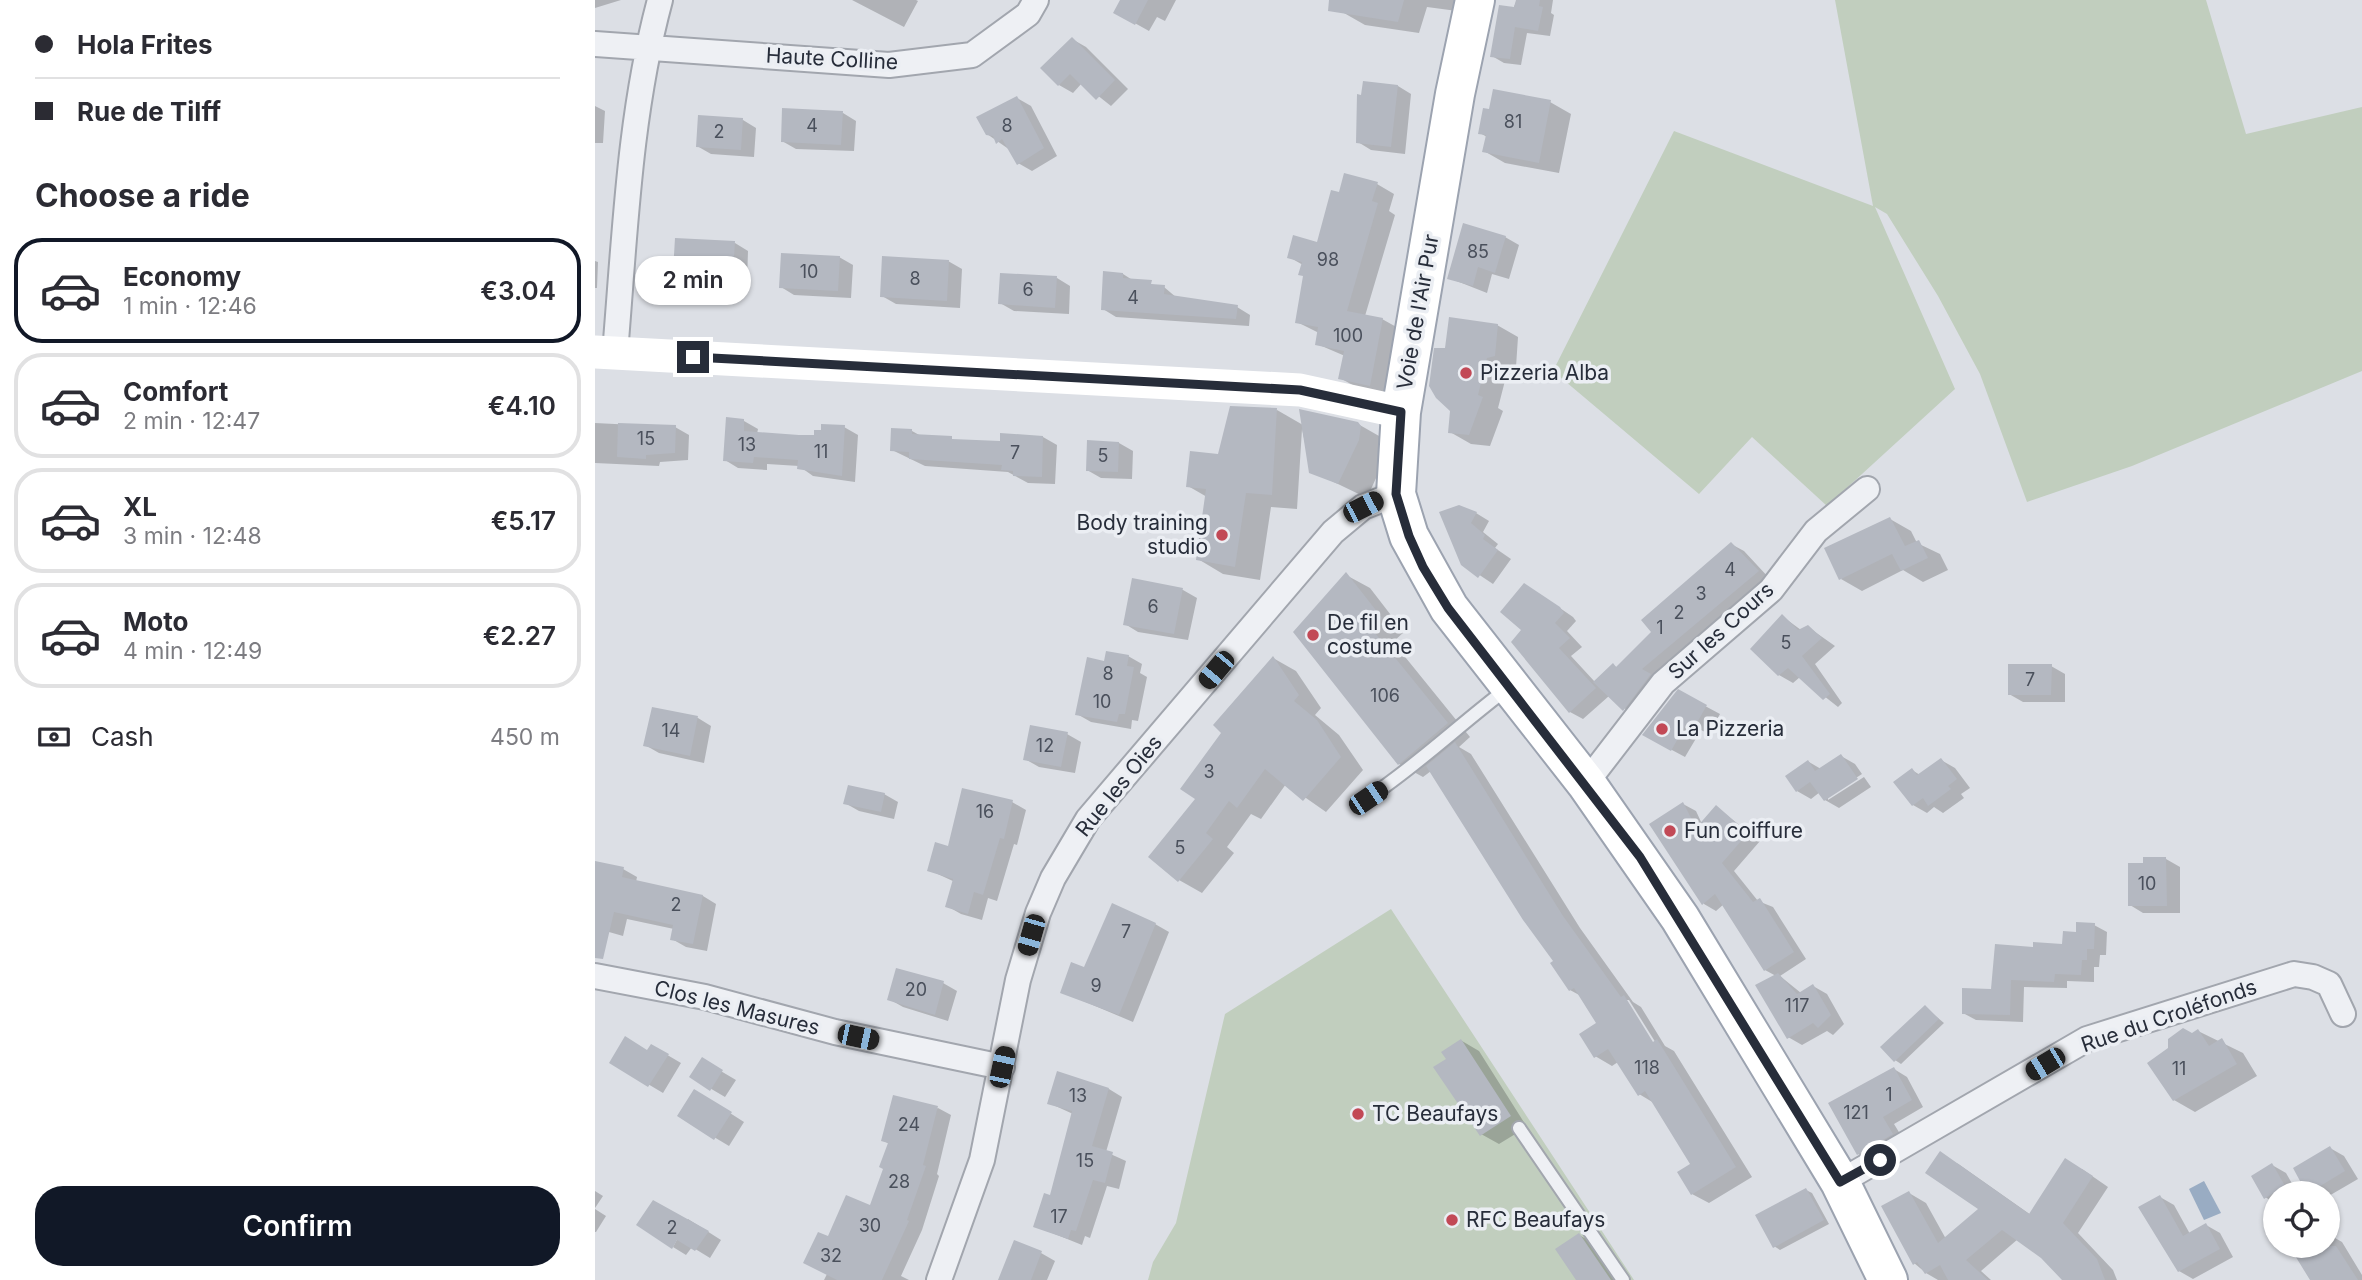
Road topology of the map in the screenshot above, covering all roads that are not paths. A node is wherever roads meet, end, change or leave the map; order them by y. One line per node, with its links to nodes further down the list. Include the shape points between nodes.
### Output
1 (660, 0): 5 (street)
2 (1036, 0): 5 (street, Haute Colline, via 1028,14 972,55 889,65)
3 (1475, 0): 7 (main road, Voie de l'Air Pur)
4 (595, 44): 5 (street, Haute Colline)
5 (648, 47): 6 (street)
6 (605, 353): 7 (main road, via 1300,390)
7 (1401, 412): 9 (main road, Voie de l'Air Pur)
8 (1867, 489): 11 (street, Sur les Cours, via 1816,531 1771,590 1663,683)
9 (1396, 494): 10 (main road, Voie de l'Air Pur, via 1423,567 1448,608); 15 (street, Rue les Oies, via 1363,507 1333,532 1088,819 1038,913 1018,980)
10 (1509, 686): 11 (main road, Voie de l'Air Pur); 12 (lane, via 1408,772)
11 (1586, 783): 17 (main road, Voie de l'Air Pur, via 1680,918)
12 (1368, 798)
13 (595, 976): 15 (street, Clos les Masures, via 705,997 835,1032)
14 (2343, 1014): 17 (street, Rue du Croléfonds, via 2329,984 2294,974 2087,1039)
15 (1002, 1067): 18 (street, Rue les Oies, via 982,1160)
16 (1519, 1128): 19 (lane)
17 (1840, 1182): 20 (main road, Voie de l'Air Pur)
18 (939, 1280)
19 (1623, 1280)
20 (1888, 1280)

